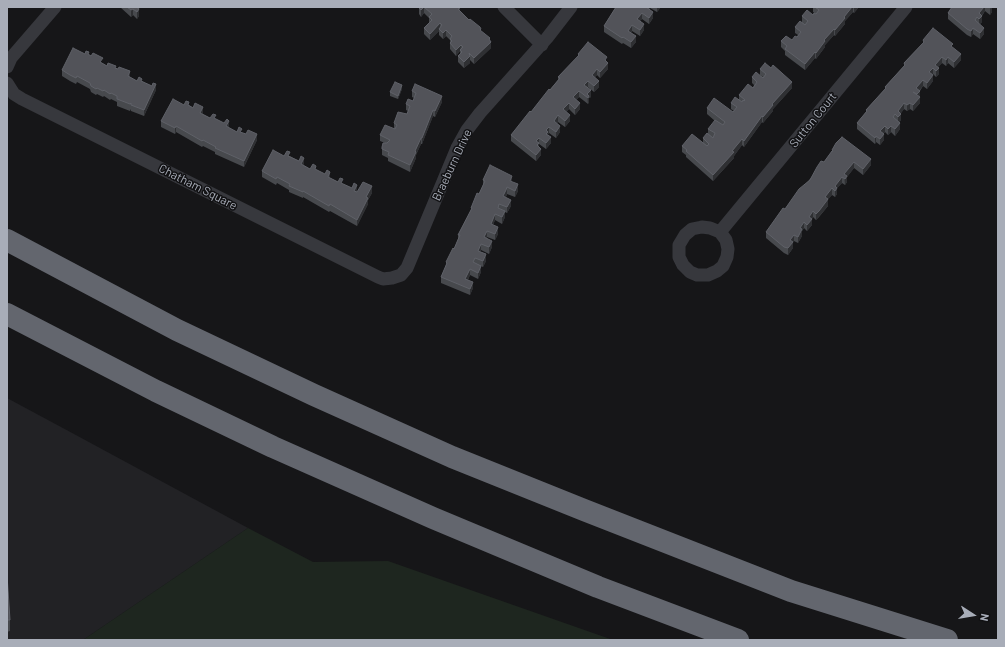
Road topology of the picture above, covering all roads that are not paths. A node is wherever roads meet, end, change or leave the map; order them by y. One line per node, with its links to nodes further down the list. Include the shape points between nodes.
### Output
1 (55, 7): 6 (street)
2 (504, 7): 5 (street)
3 (571, 7): 5 (street, Braeburn Drive)
4 (906, 7): 9 (street, Sutton Court)
5 (542, 45): 11 (street, Braeburn Drive, via 467,130 407,268)
6 (7, 66)
7 (7, 83): 11 (street, Chatham Square, via 14,94 22,99 378,277)
8 (7, 228): 14 (highway)
9 (720, 232)
10 (7, 240): 14 (highway)
11 (396, 277)
12 (7, 314): 15 (highway)
13 (7, 320): 15 (highway)
14 (177, 330): 17 (highway, via 452,457 791,591)
15 (156, 391): 16 (highway, via 273,447 433,518 598,587)
16 (738, 640)
17 (947, 640)

